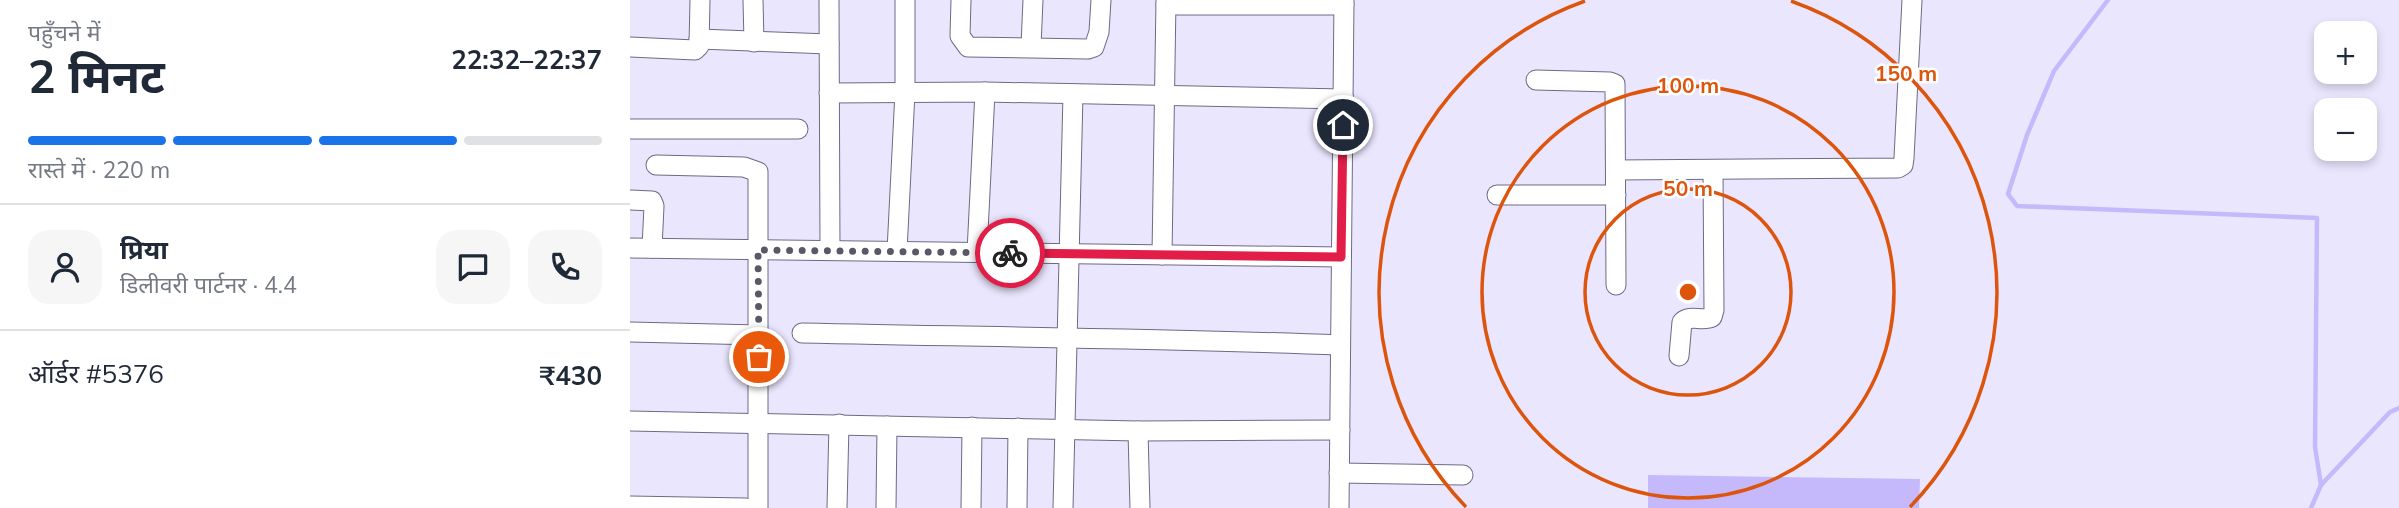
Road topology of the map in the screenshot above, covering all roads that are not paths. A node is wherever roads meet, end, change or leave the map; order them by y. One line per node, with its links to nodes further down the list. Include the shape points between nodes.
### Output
1 (700, 0): 11 (street)
2 (753, 0): 12 (street)
3 (829, 0): 13 (street)
4 (905, 0): 17 (street)
5 (961, 0): 14 (street, via 960,36 968,47)
6 (1033, 0): 14 (street)
7 (1101, 0): 14 (street, via 1094,47)
8 (1912, 0): 27 (street, via 1903,165 1890,169)
9 (1166, 2): 10 (street); 21 (street)
10 (1344, 3): 22 (street)
11 (699, 40): 12 (street); 15 (street, via 699,46 691,50)
12 (754, 42): 13 (street)
13 (829, 44): 18 (street)
14 (1031, 46)
15 (630, 47)
16 (1536, 80): 26 (street, via 1615,84)
17 (905, 92): 18 (street); 19 (street); 35 (street)
18 (829, 93): 34 (street)
19 (985, 93): 20 (street); 36 (street)
20 (1073, 94): 21 (street); 37 (street)
21 (1164, 95): 22 (street); 38 (street)
22 (1344, 99): 39 (street)
23 (798, 129): 24 (street)
24 (630, 130)
25 (656, 165): 33 (street, via 744,167 758,172)
26 (1616, 170): 27 (street); 29 (street)
27 (1713, 170): 46 (street, via 1714,310 1707,319 1682,322)
28 (1497, 195): 29 (street)
29 (1616, 195): 40 (street)
30 (630, 200): 32 (street, via 652,201)
31 (630, 248): 32 (street)
32 (652, 248): 33 (street)
33 (758, 250): 34 (street); 43 (street)
34 (830, 250): 35 (street)
35 (897, 251): 36 (street)
36 (977, 253): 37 (street)
37 (1068, 253): 38 (street); 44 (street)
38 (1162, 255): 39 (street)
39 (1341, 257): 45 (street)
40 (1616, 285)
41 (630, 332): 43 (street)
42 (802, 333): 44 (street)
43 (759, 335): 48 (street)
44 (1067, 340): 45 (street); 53 (street)
45 (1340, 345): 55 (street)
46 (1679, 356)
47 (630, 421): 48 (street)
48 (758, 424): 49 (street); 60 (street)
49 (839, 424): 50 (street); 61 (street)
50 (887, 426): 51 (street); 62 (street)
51 (972, 427): 52 (street); 63 (street)
52 (1018, 428): 53 (street); 64 (street)
53 (1065, 429): 54 (street); 65 (street)
54 (1138, 430): 55 (street); 66 (street)
55 (1340, 430): 56 (street)
56 (1339, 473): 57 (street); 67 (street)
57 (1463, 475)
58 (630, 506): 59 (street)
59 (746, 508)
60 (758, 508)
61 (837, 508)
62 (886, 508)
63 (971, 508)
64 (1017, 508)
65 (1063, 508)
66 (1139, 508)
67 (1339, 508)

